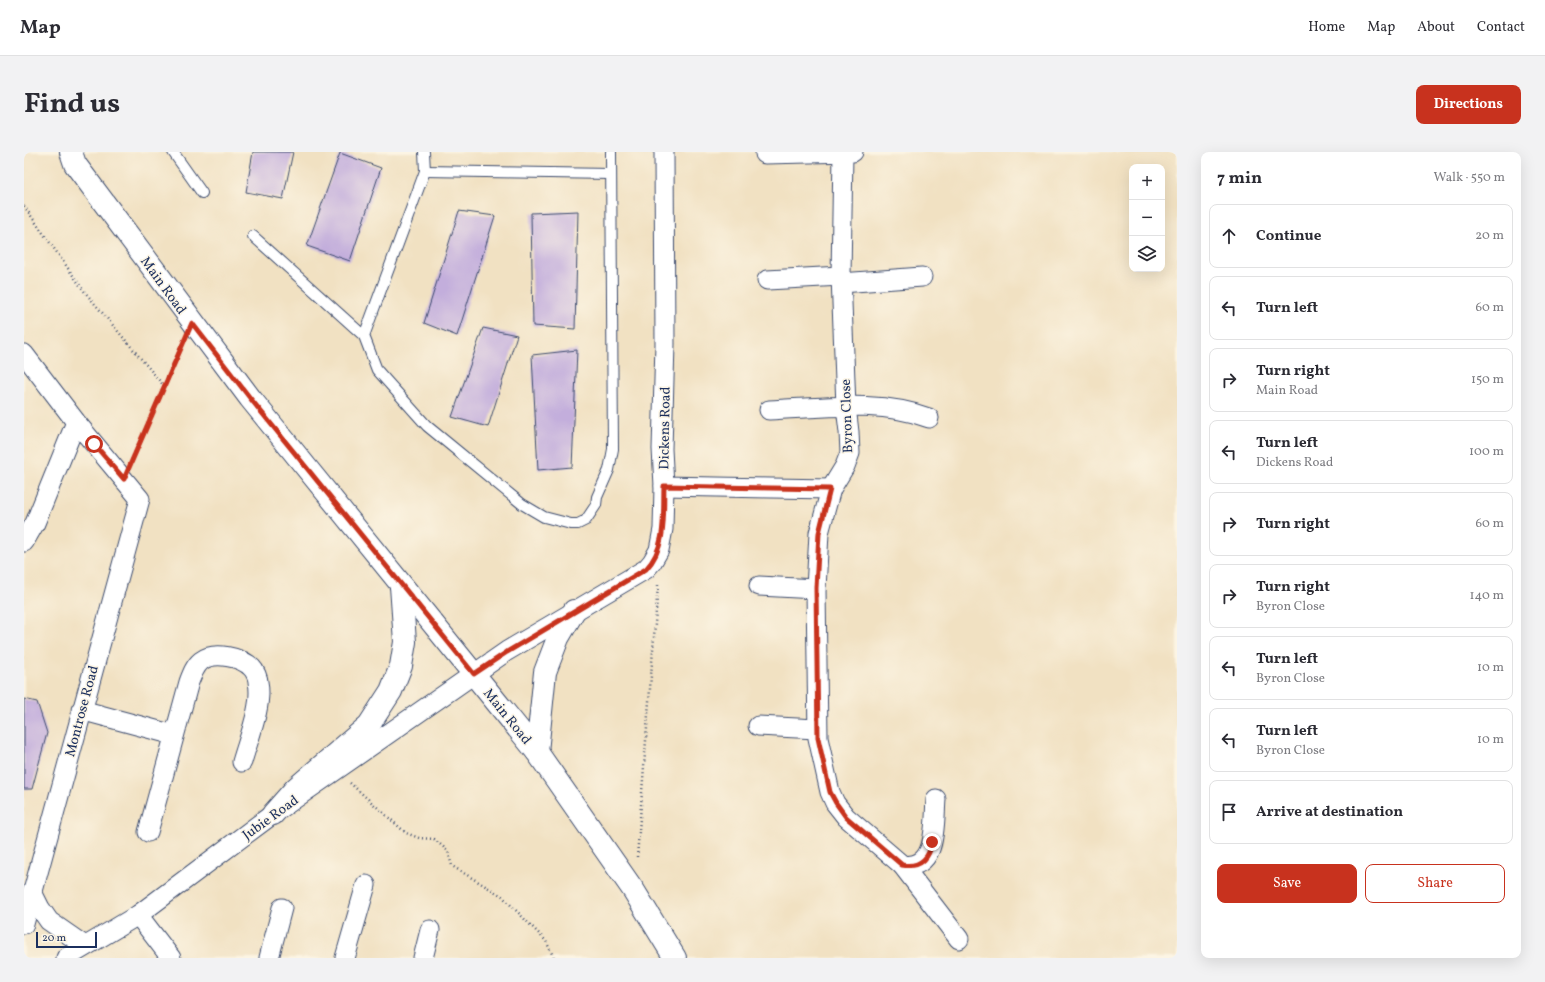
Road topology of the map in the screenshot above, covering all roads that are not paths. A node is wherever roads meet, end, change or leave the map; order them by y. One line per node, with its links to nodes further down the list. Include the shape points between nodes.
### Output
1 (173, 152): 10 (lane)
2 (424, 152): 8 (lane)
3 (611, 152): 9 (lane)
4 (664, 152): 21 (street, Dickens Road)
5 (848, 152): 6 (street); 14 (street, Byron Close)
6 (765, 154)
7 (68, 156): 24 (street, Main Road, via 254,404)
8 (425, 170): 9 (lane); 15 (lane)
9 (612, 174): 15 (lane, via 613,450 609,470 596,505 586,520 571,524 544,517 522,504 426,426 376,370)
10 (202, 193)
11 (253, 236): 15 (lane)
12 (922, 277): 14 (street)
13 (767, 280): 14 (street)
14 (841, 280): 17 (street, Byron Close)
15 (364, 336)
16 (24, 354): 20 (street)
17 (846, 407): 18 (street); 19 (street, via 900,409); 22 (street, Byron Close, via 850,453)
18 (769, 410)
19 (929, 418)
20 (76, 422): 23 (street, via 35,523); 29 (street, Montrose Road, via 140,499)
21 (664, 486): 22 (street); 27 (street, Dickens Road, via 661,539 652,562 646,569)
22 (830, 489): 26 (street, Byron Close, via 819,533)
23 (24, 542)
24 (401, 586): 28 (street, Main Road); 36 (street, via 405,642 401,666 391,691 369,725 296,788)
25 (758, 586): 26 (street)
26 (816, 588): 31 (street, Byron Close)
27 (574, 611): 28 (street, Dickens Road); 33 (street, via 558,638 545,672)
28 (474, 674): 33 (street, Main Road); 36 (street, Jubie Road)
29 (81, 710): 32 (street); 40 (street, Montrose Road)
30 (758, 726): 31 (street)
31 (818, 729): 38 (street, Byron Close, via 830,792 836,803 846,817)
32 (174, 735): 34 (street, via 194,669 202,660 212,656 229,656 252,668 258,680 260,695); 37 (street)
33 (537, 752): 52 (street, Main Road, via 634,891)
34 (242, 762)
35 (936, 799): 38 (street, via 929,853 925,860 916,865)
36 (273, 814): 42 (street, Jubie Road)
37 (148, 832)
38 (902, 865): 45 (street, Byron Close)
39 (366, 885): 50 (street)
40 (32, 892): 43 (street, Montrose Road); 46 (street, via 49,921)
41 (282, 908): 49 (street)
42 (138, 915): 46 (street, Jubie Road); 48 (street)
43 (24, 924)
44 (430, 930): 51 (street)
45 (960, 939)
46 (85, 946): 47 (street, Jubie Road)
47 (66, 958)
48 (171, 958)
49 (269, 958)
50 (345, 958)
51 (423, 958)
52 (675, 958)

